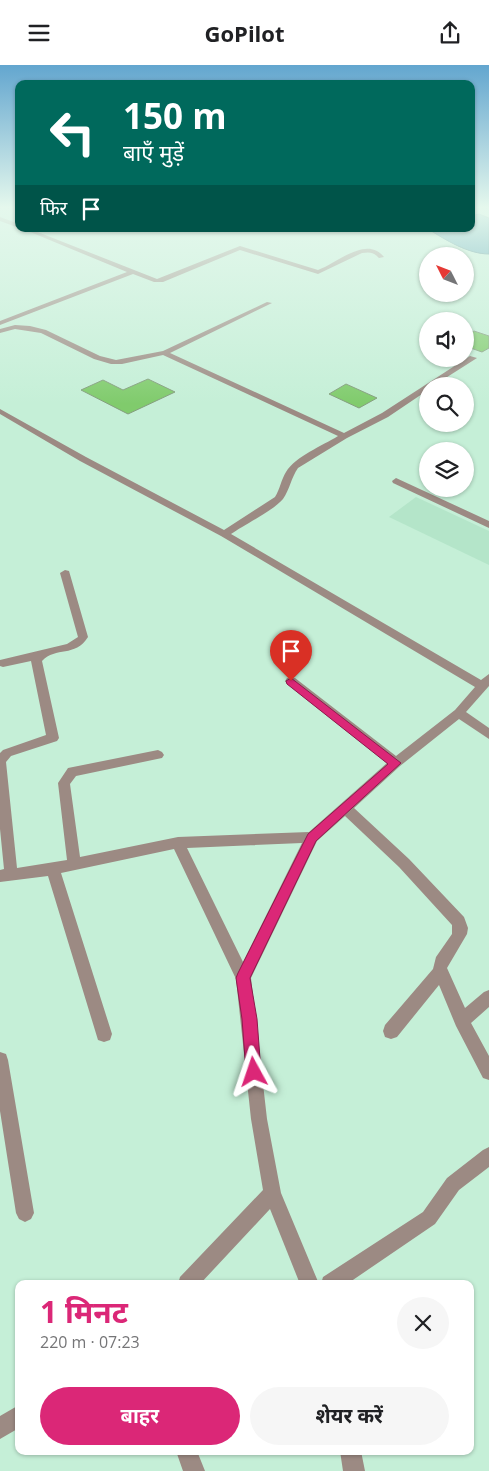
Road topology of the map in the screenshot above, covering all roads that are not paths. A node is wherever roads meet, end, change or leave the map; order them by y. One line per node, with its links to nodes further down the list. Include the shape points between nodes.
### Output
1 (130, 273): 5 (street)
2 (133, 273): 3 (street, via 154,281)
3 (181, 273)
4 (268, 303): 7 (street)
5 (0, 323)
6 (0, 331): 7 (street, via 15,326 33,327 112,363)
7 (164, 353): 10 (street)
8 (459, 367): 10 (street, via 385,415)
9 (0, 411): 13 (street)
10 (344, 436): 13 (street, via 295,466 278,499)
11 (396, 481): 12 (street)
12 (489, 525)
13 (224, 534): 18 (street)
14 (65, 573): 15 (street, via 83,637 75,646)
15 (39, 655): 16 (street); 28 (street, via 36,660 54,735 46,742 7,753 0,761)
16 (3, 663)
17 (291, 681): 22 (street)
18 (486, 682): 19 (street)
19 (459, 713): 20 (street); 22 (street)
20 (489, 734)
21 (158, 755): 26 (street, via 72,772 67,776 64,783)
22 (396, 763): 23 (street)
23 (346, 809): 24 (street); 29 (street, via 404,863 459,922 461,934 441,963)
24 (312, 837): 25 (street); 30 (street)
25 (178, 843): 26 (street); 30 (street)
26 (74, 864): 27 (street)
27 (53, 869): 28 (street); 34 (street)
28 (6, 875)
29 (441, 971): 32 (street); 33 (street)
30 (243, 978): 38 (street, via 259,1119)
31 (489, 997): 32 (street)
32 (462, 1021): 36 (street)
33 (390, 1031)
34 (104, 1034)
35 (0, 1060): 39 (street)
36 (489, 1072)
37 (489, 1156): 42 (street, via 453,1184 429,1218)
38 (272, 1193): 40 (street); 41 (street)
39 (25, 1213)
40 (191, 1280)
41 (308, 1280)
42 (336, 1280)
43 (15, 1418): 44 (street)
44 (0, 1429)
45 (188, 1455): 47 (street)
46 (351, 1455): 48 (street)
47 (194, 1471)
48 (354, 1471)

